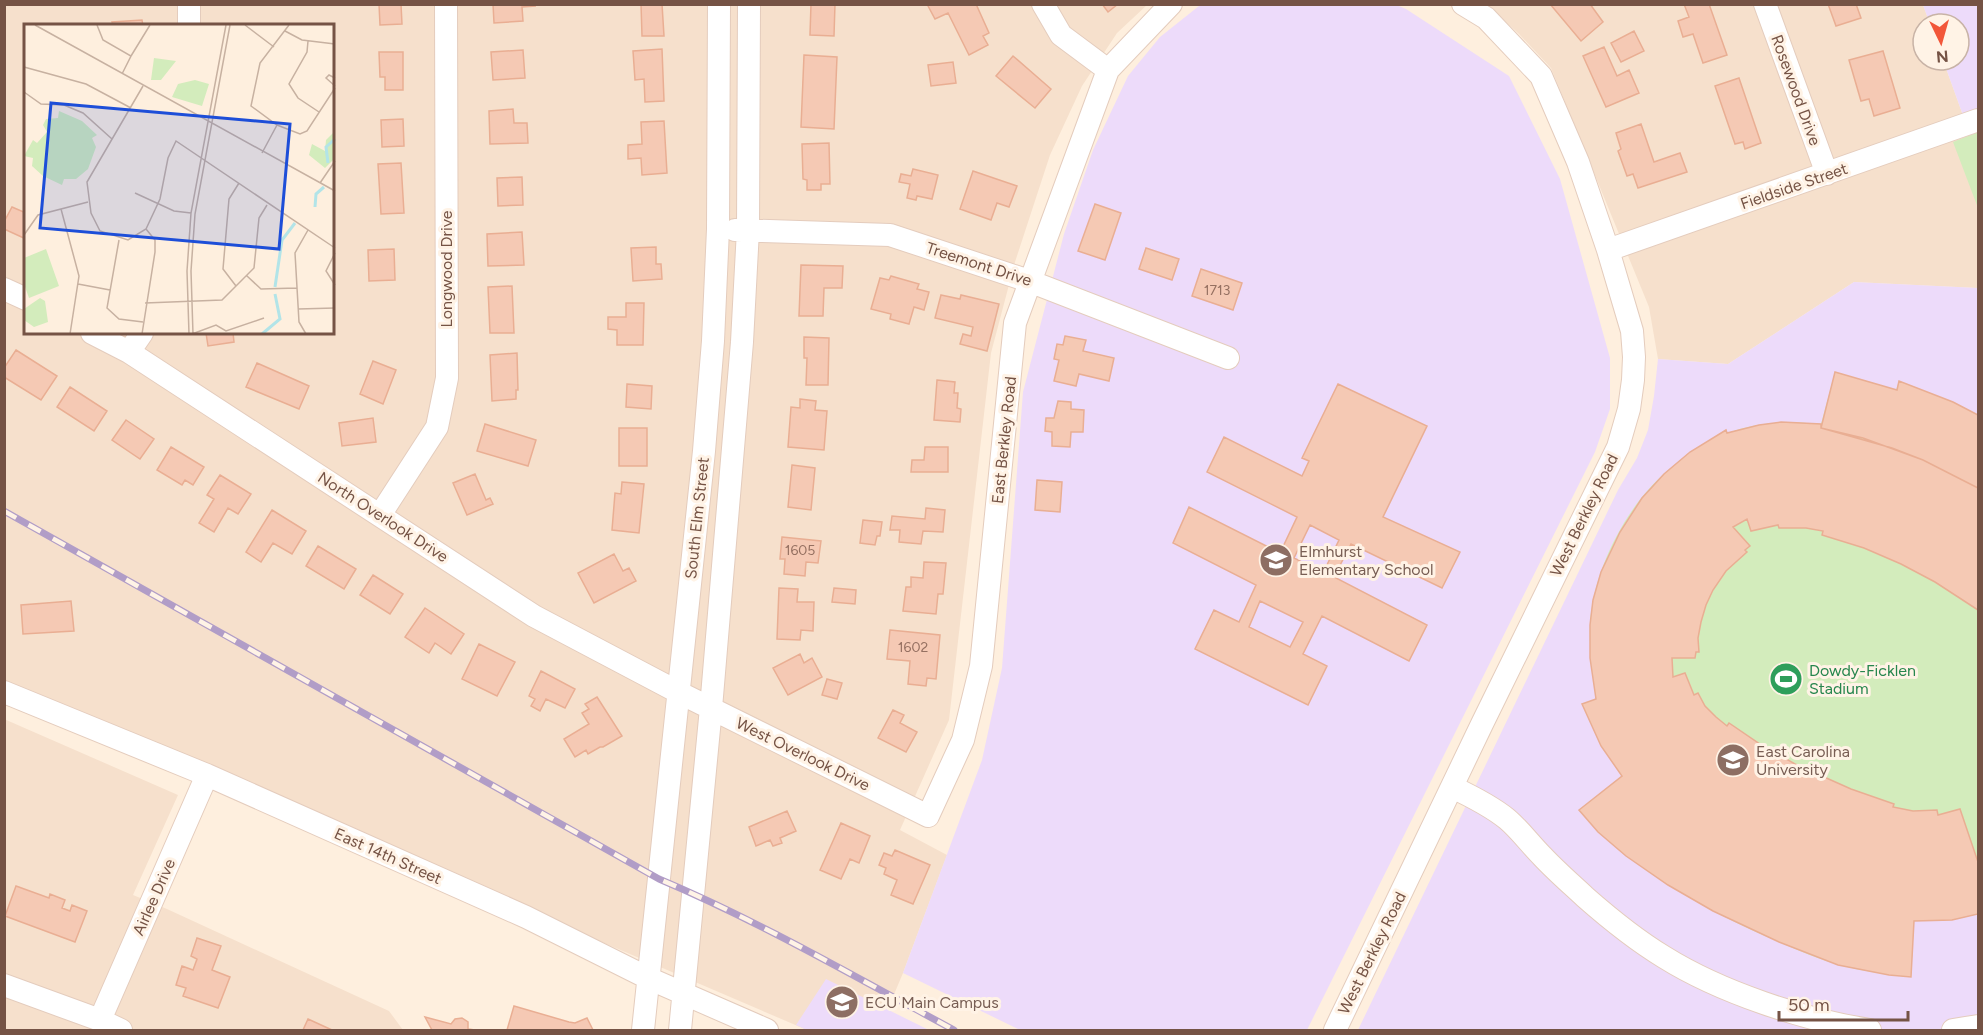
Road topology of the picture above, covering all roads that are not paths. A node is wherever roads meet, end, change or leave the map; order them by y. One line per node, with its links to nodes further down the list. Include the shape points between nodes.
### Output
1 (189, 4): 9 (street)
2 (446, 4): 25 (street, Longwood Drive, via 447,378 437,427)
3 (719, 4): 13 (street, South Elm Street)
4 (749, 4): 14 (street, South Elm Street)
5 (1043, 4): 10 (street, via 1061,35)
6 (1171, 4): 10 (street)
7 (1463, 4): 15 (street, West Berkley Road, via 1486,18 1541,76 1578,162)
8 (1765, 4): 12 (street, Rosewood Drive)
9 (189, 24)
10 (1108, 70): 16 (street, East Berkley Road)
11 (1978, 120): 12 (street, Fieldside Street)
12 (1827, 174): 15 (street, Fieldside Street)
13 (718, 229): 14 (street, Treemont Drive); 23 (street, South Elm Street, via 714,341)
14 (748, 230): 16 (street, Treemont Drive, via 890,235); 24 (street, South Elm Street)
15 (1608, 250): 30 (street, West Berkley Road, via 1632,331 1631,399 1624,429)
16 (1029, 280): 22 (street, Treemont Drive); 31 (street, East Berkley Road, via 1015,323 981,666 963,740)
17 (4, 289): 18 (street)
18 (24, 298)
19 (94, 334): 21 (street, North Overlook Drive)
20 (141, 334): 21 (street)
21 (129, 352): 25 (street, North Overlook Drive)
22 (1228, 358)
23 (704, 450): 24 (street); 27 (street, South Elm Street)
24 (732, 453): 28 (street, South Elm Street)
25 (380, 515): 27 (street, North Overlook Drive, via 534,616)
26 (4, 692): 29 (street, East 14th Street)
27 (678, 692): 28 (street, West Overlook Drive); 32 (street, South Elm Street)
28 (711, 708): 31 (street, West Overlook Drive); 34 (street, South Elm Street)
29 (207, 775): 32 (street, East 14th Street, via 526,917); 35 (street, Airlee Drive)
30 (1452, 787): 41 (street, West Berkley Road); 42 (street, via 1509,820 1584,896 1666,959 1763,1002)
31 (928, 816)
32 (648, 978): 34 (street, East 14th Street); 38 (street, South Elm Street)
33 (4, 985): 35 (street)
34 (683, 993): 39 (street, South Elm Street); 40 (street, East 14th Street)
35 (100, 1020): 37 (street)
36 (1978, 1026): 43 (street)
37 (121, 1030)
38 (643, 1030)
39 (680, 1030)
40 (767, 1030)
41 (1335, 1030)
42 (1870, 1030)
43 (1953, 1030)

